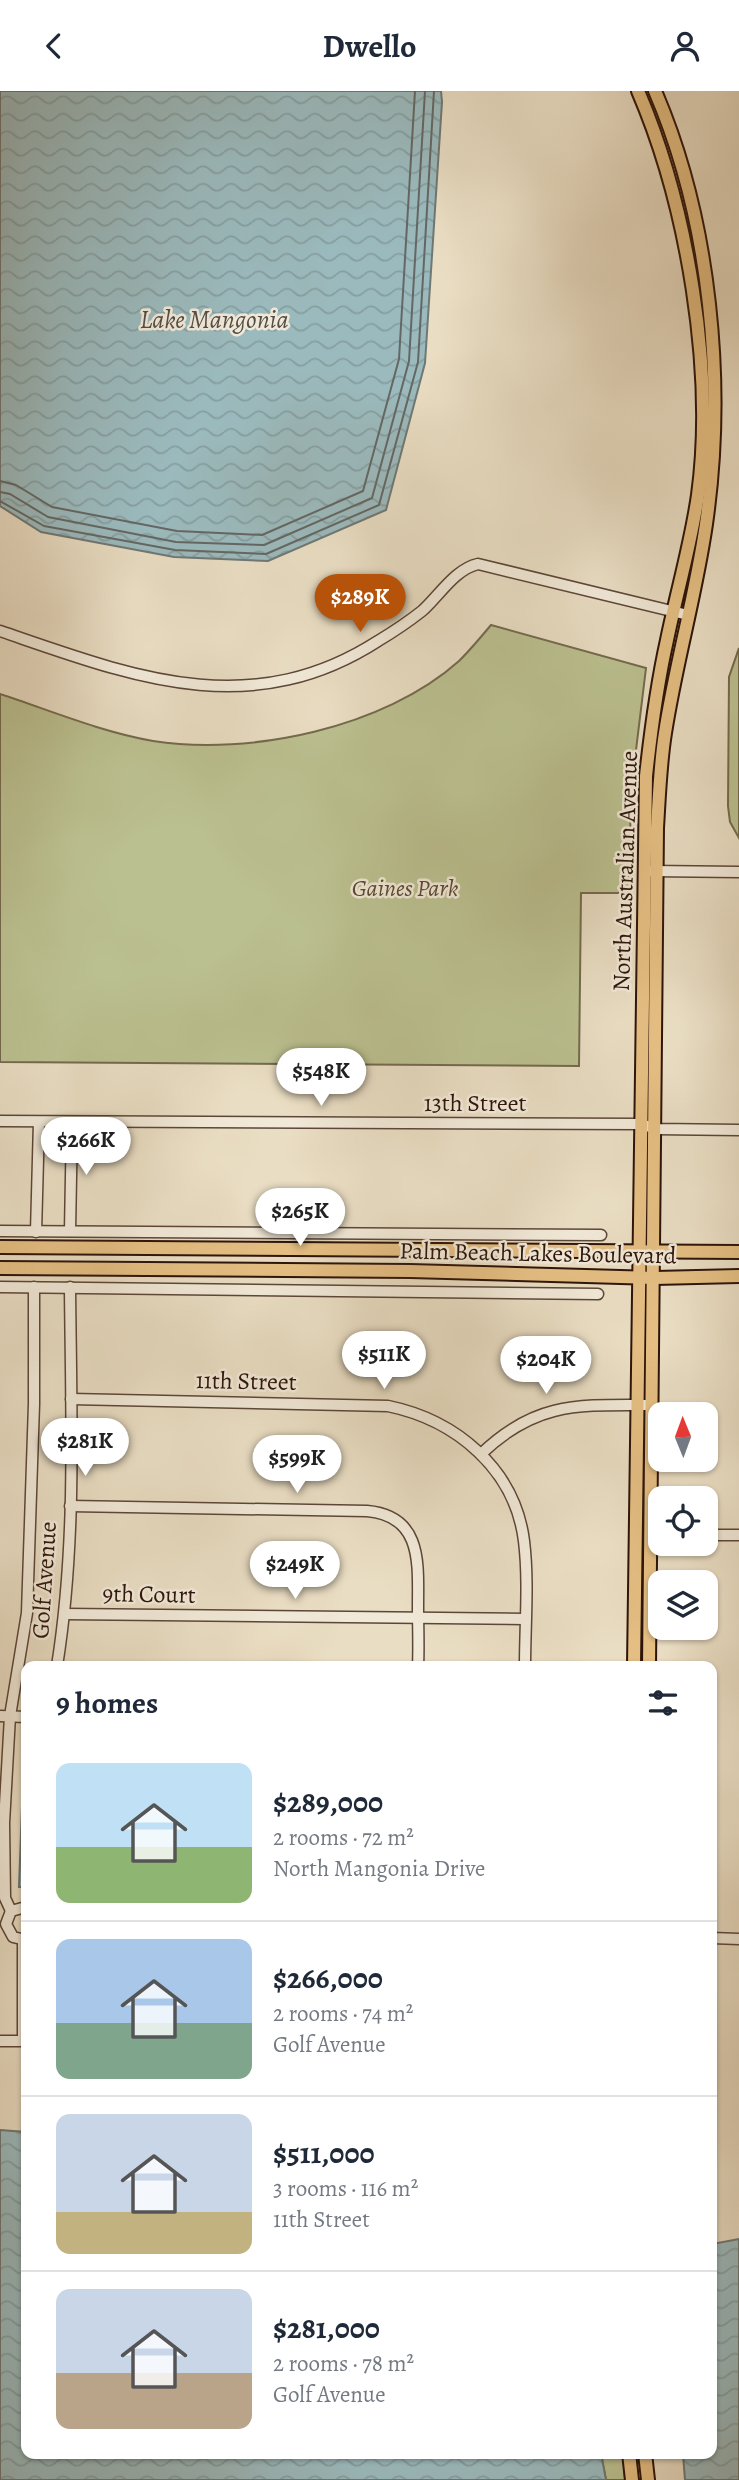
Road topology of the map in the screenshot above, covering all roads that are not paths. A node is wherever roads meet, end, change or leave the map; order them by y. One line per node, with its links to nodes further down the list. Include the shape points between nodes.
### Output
1 (638, 91): 3 (main road, North Australian Avenue, via 670,179 692,297 700,375 698,494)
2 (655, 91): 4 (main road, North Australian Avenue, via 692,202 713,367 711,485)
3 (674, 610): 4 (street); 5 (street, via 478,564 462,571 401,627 352,656 286,678 235,685 185,685 135,676); 6 (main road, North Australian Avenue, via 650,732)
4 (688, 615): 6 (main road, North Australian Avenue, via 665,734)
5 (0, 631)
6 (650, 871): 7 (street); 11 (main road, North Australian Avenue); 12 (main road, North Australian Avenue)
7 (739, 872)
8 (0, 1121): 9 (street, 13th Street)
9 (39, 1122): 10 (street, 13th Street); 16 (street)
10 (72, 1122): 11 (street, 13th Street); 15 (street)
11 (641, 1124): 12 (street, 13th Street); 23 (main road, North Australian Avenue)
12 (656, 1129): 13 (street, 13th Street); 25 (main road, North Australian Avenue)
13 (739, 1130)
14 (0, 1231): 16 (street)
15 (70, 1231): 16 (street); 17 (street)
16 (36, 1232)
17 (175, 1232): 18 (street); 21 (street)
18 (526, 1234): 19 (street); 22 (street)
19 (601, 1235)
20 (0, 1247): 21 (main road, Palm Beach Lakes Boulevard)
21 (175, 1249): 24 (main road, Palm Beach Lakes Boulevard)
22 (527, 1249): 23 (main road, Palm Beach Lakes Boulevard); 24 (main road, Palm Beach Lakes Boulevard)
23 (640, 1249): 25 (main road, Palm Beach Lakes Boulevard); 32 (main road, North Australian Avenue)
24 (346, 1250): 29 (main road)
25 (655, 1250): 26 (main road, Palm Beach Lakes Boulevard); 33 (main road, North Australian Avenue)
26 (739, 1252)
27 (0, 1268): 28 (main road, Palm Beach Lakes Boulevard)
28 (174, 1270): 29 (main road, Palm Beach Lakes Boulevard); 37 (street)
29 (346, 1271): 30 (main road, Palm Beach Lakes Boulevard)
30 (410, 1271): 32 (main road, Palm Beach Lakes Boulevard); 38 (street)
31 (739, 1276): 33 (main road, Palm Beach Lakes Boulevard)
32 (640, 1277): 33 (main road, Palm Beach Lakes Boulevard); 42 (main road, North Australian Avenue)
33 (655, 1278): 41 (main road, North Australian Avenue)
34 (0, 1287): 35 (street)
35 (34, 1287): 36 (street); 59 (street, Golf Avenue, via 27,1613)
36 (70, 1287): 37 (street); 40 (street, Golf Avenue)
37 (174, 1287): 38 (street)
38 (409, 1290): 39 (street)
39 (598, 1294)
40 (71, 1399): 44 (street, 11th Street, via 387,1406 445,1426); 45 (street, Golf Avenue)
41 (651, 1402)
42 (636, 1405): 43 (street); 44 (street, via 548,1411 519,1423); 46 (main road, North Australian Avenue)
43 (648, 1405)
44 (481, 1454): 53 (street, 11th Street, via 510,1495 521,1526 526,1560)
45 (70, 1506): 51 (street, Golf Avenue); 52 (street, via 380,1513 402,1526 416,1547)
46 (635, 1534): 47 (street); 57 (main road, North Australian Avenue)
47 (648, 1535)
48 (718, 1535): 49 (street)
49 (739, 1535)
50 (654, 1556): 58 (main road, North Australian Avenue)
51 (65, 1614): 52 (street, 9th Court); 54 (street, Golf Avenue)
52 (419, 1618): 53 (street, 9th Court); 55 (street)
53 (525, 1619): 56 (street, 11th Street)
54 (58, 1661)
55 (418, 1661)
56 (525, 1661)
57 (634, 1661)
58 (649, 1661)
59 (5, 1716): 60 (street, Golf Avenue)
60 (2, 1823): 62 (street, Golf Avenue, via 5,1898)
61 (21, 1908): 62 (street)
62 (11, 1911): 63 (street)
63 (3, 1930): 65 (street)
64 (717, 1938): 66 (street)
65 (21, 1939)
66 (739, 1939)
67 (0, 2041): 68 (street)
68 (21, 2041)
69 (630, 2459): 71 (main road)
70 (646, 2459): 72 (main road)
71 (632, 2480)
72 (648, 2480)

